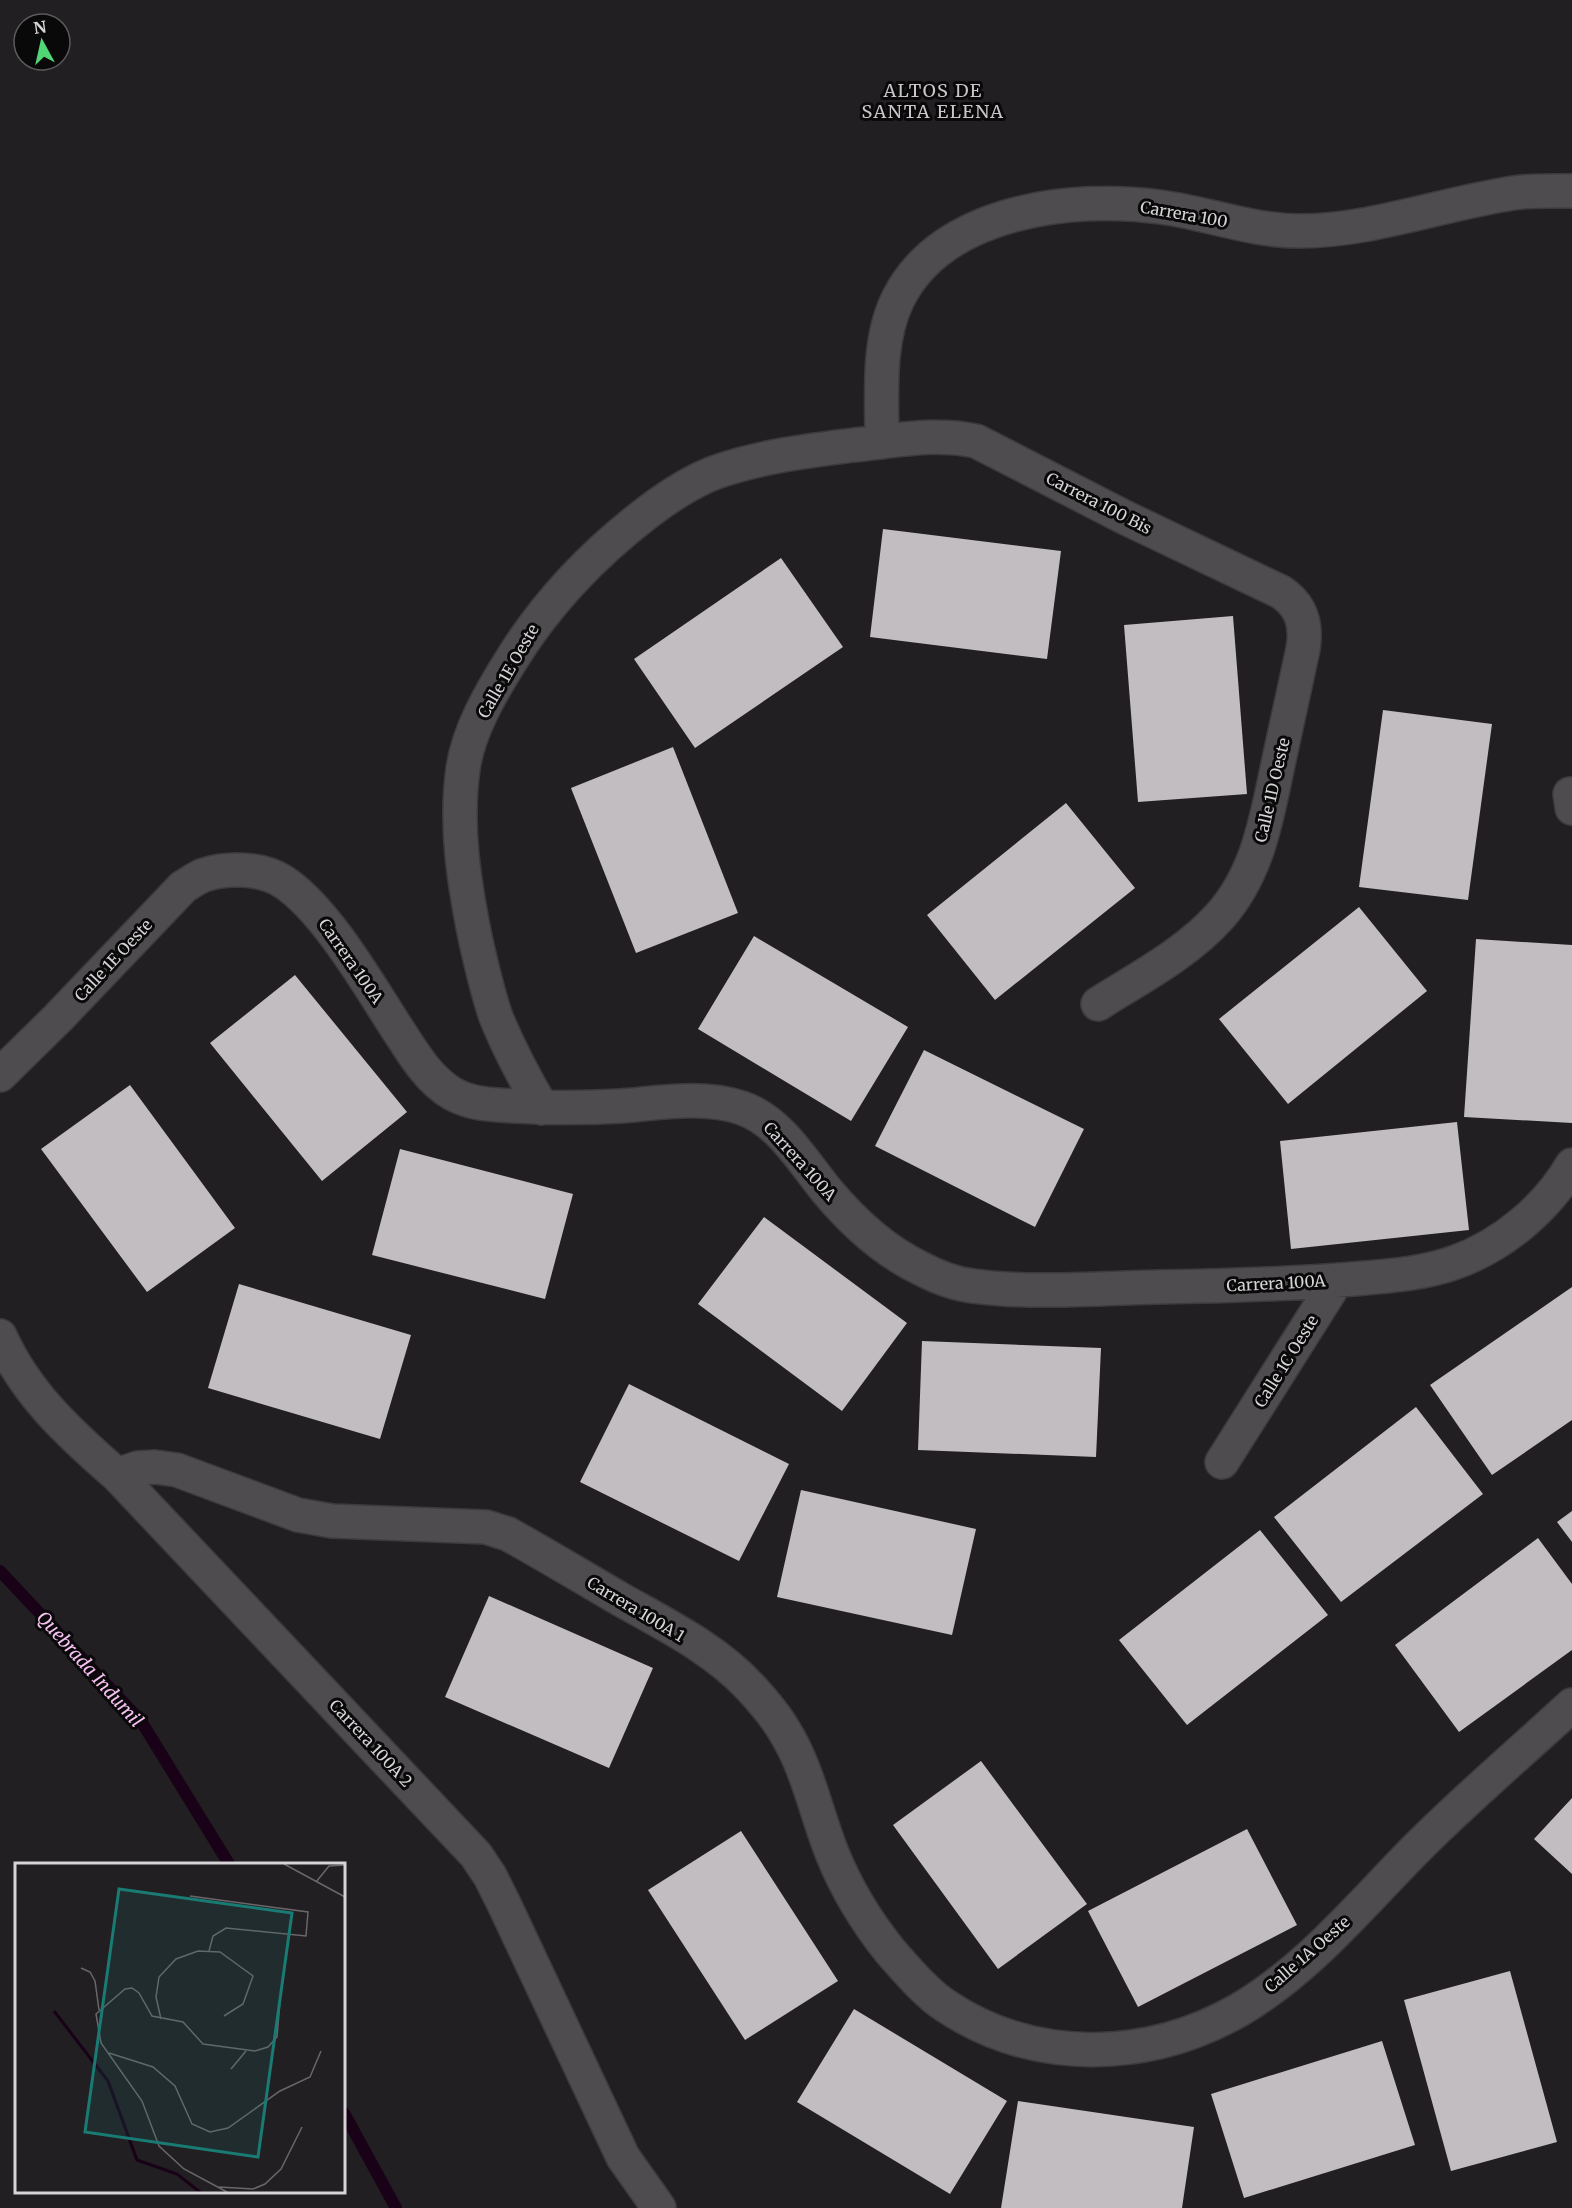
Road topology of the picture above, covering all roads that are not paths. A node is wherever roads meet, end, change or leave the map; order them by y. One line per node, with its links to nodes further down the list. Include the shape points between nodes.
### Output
1 (1572, 191): 2 (street, Carrera 100, via 1515,193 1370,224 1316,230 1255,228 1162,207 1130,204 1073,206 1005,217 969,231 934,255 919,268 897,300 887,333 883,367)
2 (882, 442): 3 (street, Carrera 100 Bis, via 942,436 976,441 1281,592); 7 (street, Calle 1E Oeste, via 747,462 688,485 660,503 594,557 542,614 484,708 463,768 460,838 464,875 495,1015)
3 (1302, 613): 5 (street, Calle 1D Oeste, via 1303,649 1263,834 1249,872 1229,904 1205,931)
4 (240, 870): 6 (street, Calle 1E Oeste, via 201,876 183,887); 7 (street, Carrera 100A, via 280,879 309,903 332,931 415,1057 444,1087 484,1104)
5 (1098, 1004)
6 (0, 1075)
7 (543, 1108): 9 (street, Carrera 100A, via 706,1101 742,1108 774,1128 846,1212 891,1251 939,1278 967,1286 1083,1289)
8 (1572, 1165): 9 (street, via 1554,1192 1529,1217 1480,1251 1413,1273)
9 (1337, 1280): 11 (street, Calle 1C Oeste)
10 (0, 1336): 12 (street, Carrera 100A 2, via 18,1370 49,1412)
11 (1222, 1462)
12 (117, 1475): 14 (street, Carrera 100A 1, via 138,1468 177,1470 298,1515 332,1521 486,1527 508,1534 686,1638 749,1686 786,1733 849,1891 891,1952 944,2005); 15 (street, Carrera 100A 2, via 476,1855 490,1875 623,2157)
13 (1572, 1705): 14 (street, Calle 1A Oeste, via 1429,1837 1306,1959 1239,2010 1174,2036 1089,2051 1031,2043)
14 (974, 2022)
15 (659, 2208)

